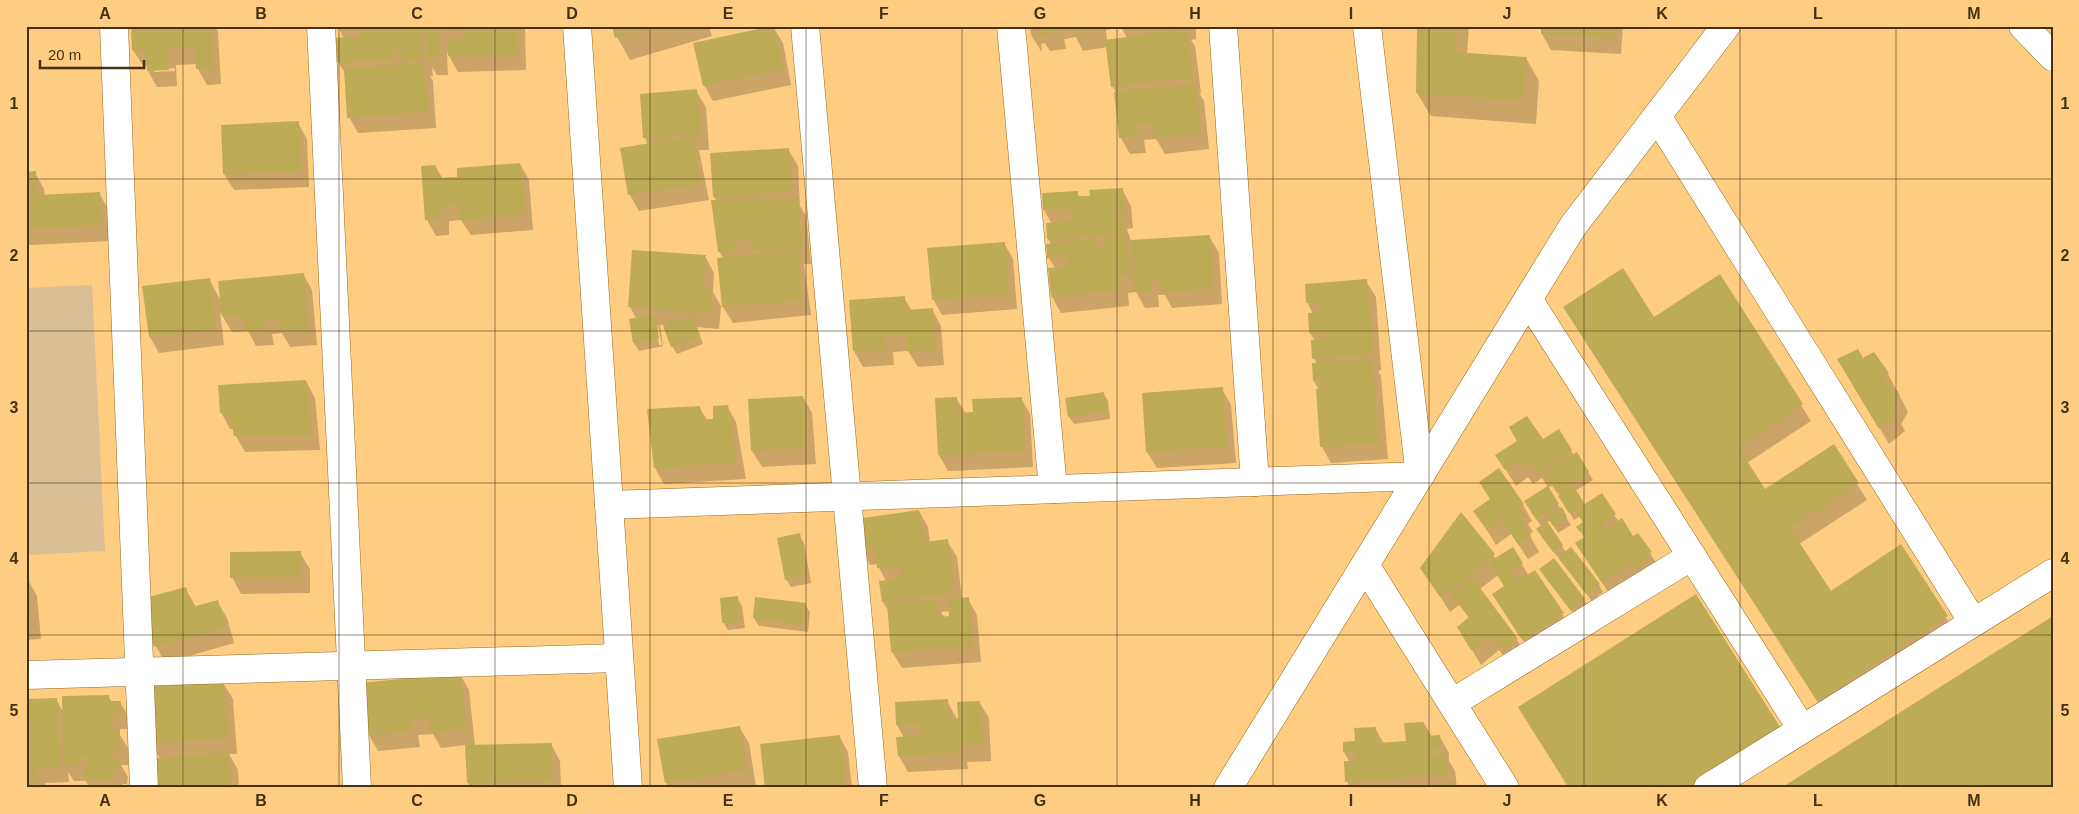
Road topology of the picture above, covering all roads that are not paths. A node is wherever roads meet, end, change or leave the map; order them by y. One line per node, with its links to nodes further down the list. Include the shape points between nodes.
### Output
1 (114, 26): 24 (street)
2 (321, 26): 23 (street)
3 (577, 26): 17 (street)
4 (805, 26): 16 (street)
5 (1011, 26): 15 (street)
6 (1223, 26): 14 (street)
7 (1367, 26): 13 (street)
8 (1726, 26): 11 (street)
9 (2023, 26): 10 (street)
10 (2053, 57)
11 (1657, 116): 12 (street, via 1573,226); 21 (street)
12 (1528, 299): 13 (street); 18 (street)
13 (1420, 476): 14 (street); 19 (street)
14 (1255, 482): 15 (street)
15 (1053, 489): 16 (street)
16 (846, 497): 17 (street); 31 (street)
17 (609, 506): 22 (street)
18 (1692, 556): 26 (street); 27 (street)
19 (1365, 565): 26 (street); 32 (street)
20 (2053, 573): 21 (street)
21 (1973, 622): 27 (street)
22 (619, 658): 23 (street); 30 (street)
23 (352, 666): 24 (street); 29 (street)
24 (139, 672): 25 (street); 28 (street)
25 (26, 675)
26 (1452, 703): 33 (street)
27 (1802, 729): 34 (street)
28 (144, 788)
29 (357, 788)
30 (628, 788)
31 (873, 788)
32 (1228, 788)
33 (1505, 788)
34 (1708, 788)

